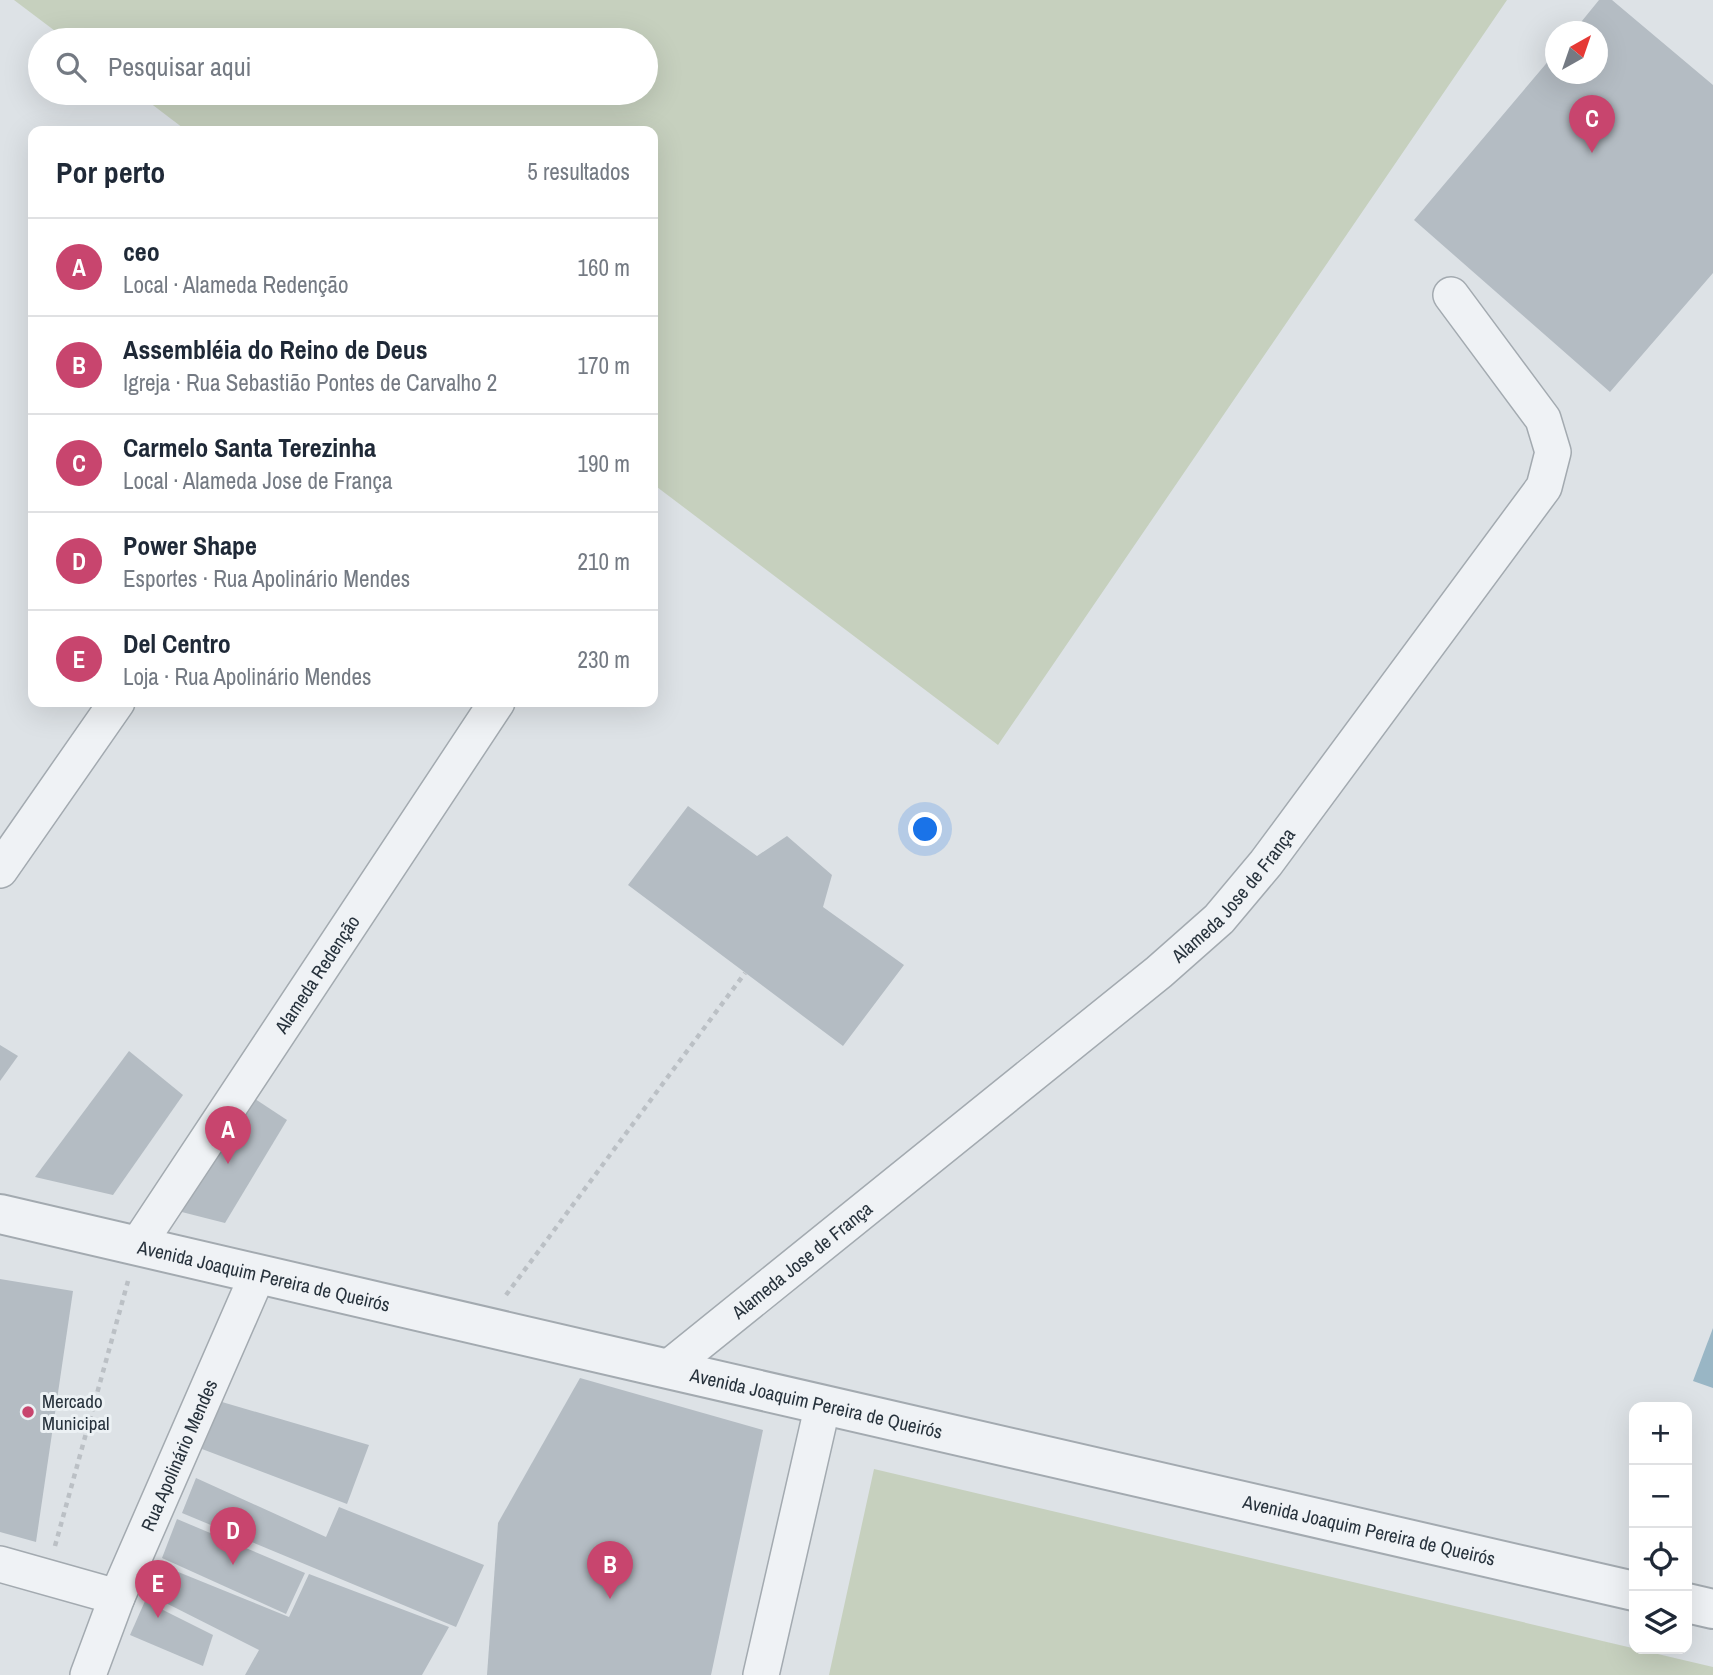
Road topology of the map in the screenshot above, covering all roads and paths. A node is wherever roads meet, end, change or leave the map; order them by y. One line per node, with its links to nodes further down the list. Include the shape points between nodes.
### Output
1 (1451, 295): 10 (street, Alameda Jose de França, via 1543,419 1553,452 1544,487 1266,863 1219,919)
2 (114, 707): 4 (street)
3 (494, 707): 7 (street, Alameda Redenção)
4 (0, 870)
5 (745, 972): 9 (path)
6 (0, 1214): 7 (street, Avenida Joaquim Pereira de Queirós)
7 (138, 1247): 8 (street, Avenida Joaquim Pereira de Queirós); 13 (path)
8 (257, 1276): 9 (street, Avenida Joaquim Pereira de Queirós); 15 (street, Rua Apolinário Mendes)
9 (483, 1325): 10 (street, Avenida Joaquim Pereira de Queirós)
10 (668, 1368): 11 (street, Avenida Joaquim Pereira de Queirós)
11 (822, 1404): 14 (street, Avenida Joaquim Pereira de Queirós); 19 (street)
12 (0, 1564): 13 (street)
13 (47, 1577): 15 (street)
14 (1629, 1590)
15 (117, 1597): 18 (street, Rua Apolinário Mendes)
16 (1692, 1604): 17 (street)
17 (1713, 1609)
18 (88, 1675)
19 (761, 1675)

